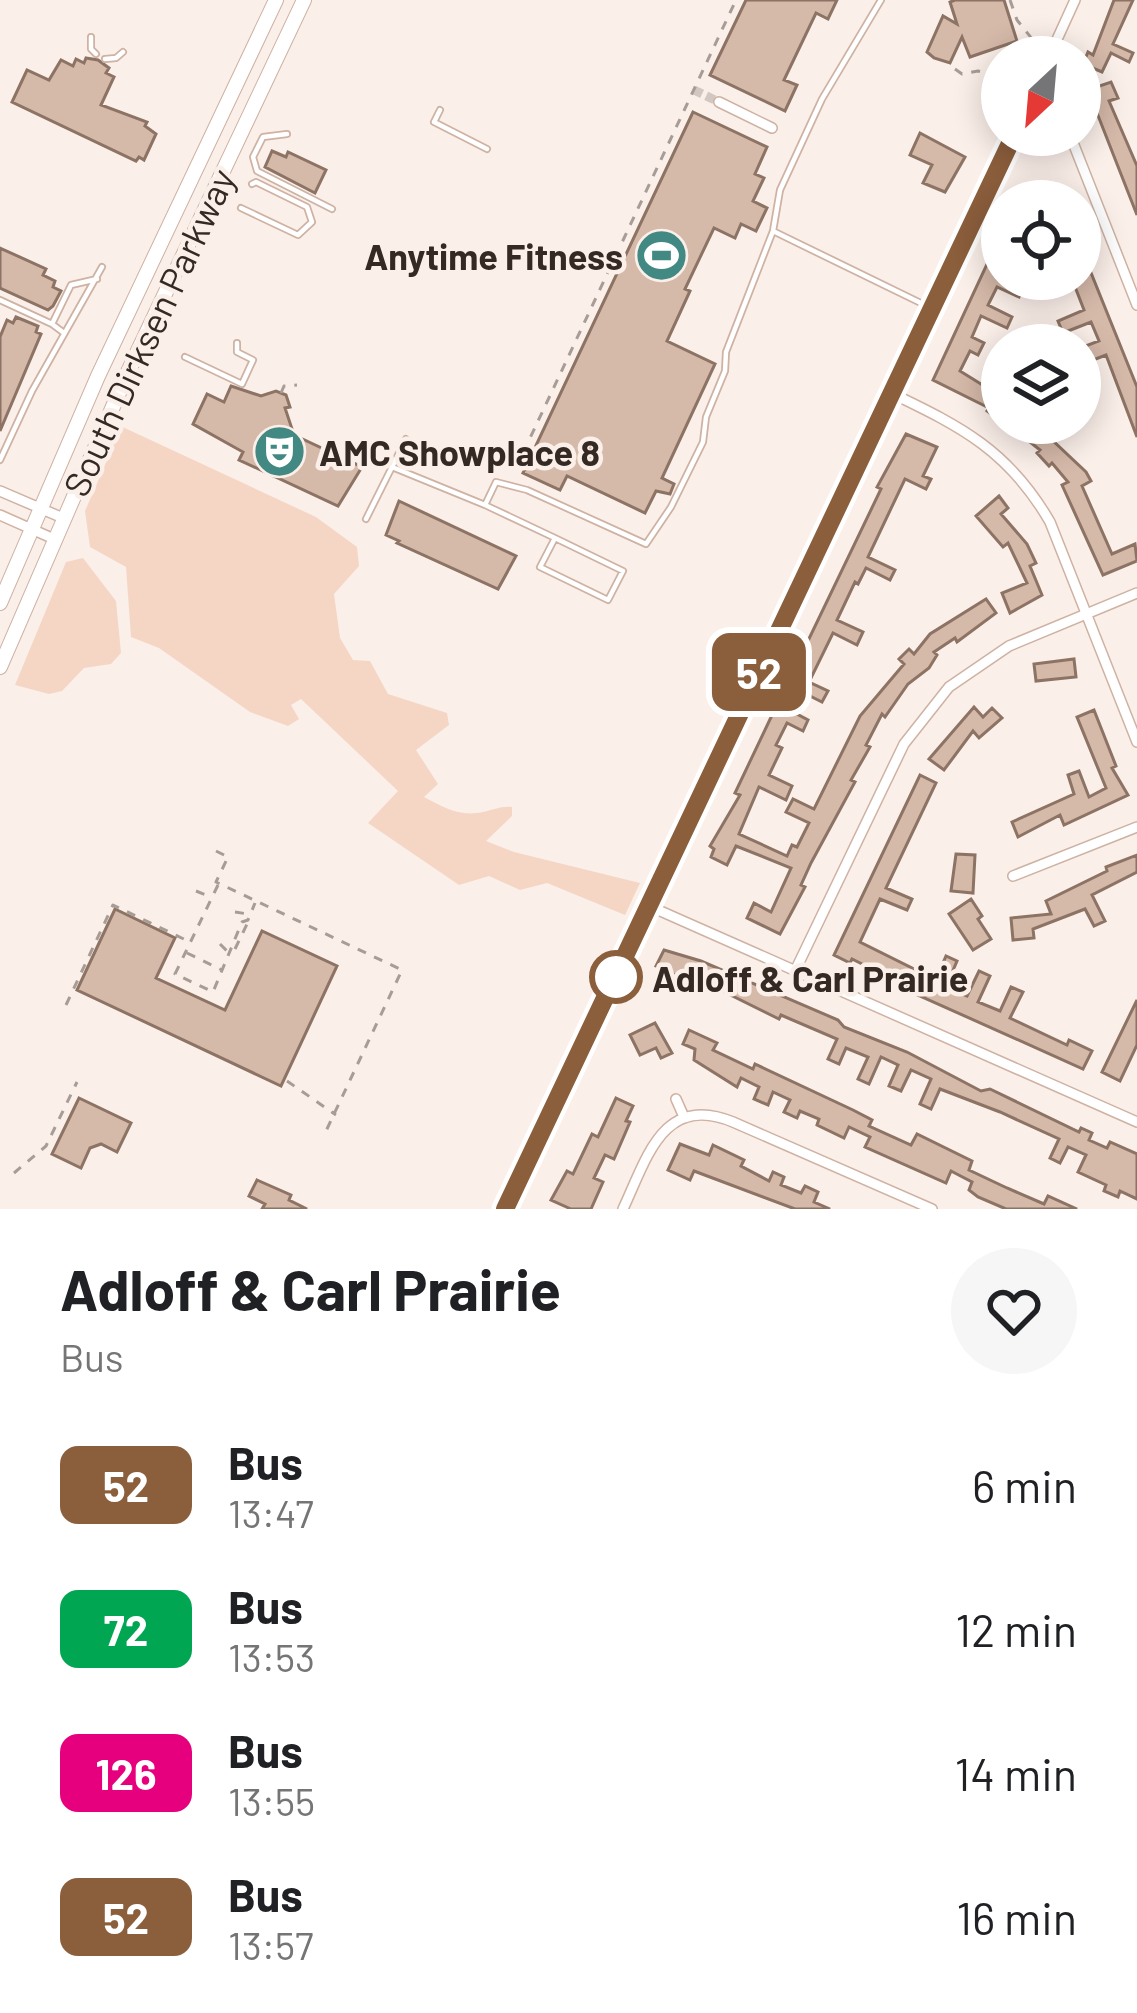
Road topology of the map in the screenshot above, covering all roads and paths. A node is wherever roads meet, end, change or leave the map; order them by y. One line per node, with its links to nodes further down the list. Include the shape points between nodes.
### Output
1 (276, 0): 44 (main road, South Dirksen Parkway)
2 (304, 0): 46 (main road, South Dirksen Parkway)
3 (736, 0): 39 (path)
4 (881, 0): 25 (lane, via 805,135 780,190)
5 (1010, 0): 7 (path)
6 (1075, 0): 8 (street)
7 (1030, 36)
8 (1058, 36)
9 (91, 37): 11 (lane)
10 (123, 52): 12 (lane)
11 (96, 54)
12 (105, 59)
13 (955, 69): 14 (path)
14 (981, 72)
15 (719, 102): 17 (street)
16 (440, 110): 19 (lane, via 434,122)
17 (772, 128)
18 (287, 134): 24 (lane, via 262,137 258,172)
19 (488, 149)
20 (1004, 156): 30 (street)
21 (1078, 156): 29 (street)
22 (252, 184): 23 (lane, via 307,207 312,222 298,235)
23 (241, 208)
24 (332, 209)
25 (773, 231): 30 (lane); 43 (lane, via 726,352 703,442 646,544 496,482)
26 (102, 267): 27 (lane)
27 (97, 279): 31 (lane, via 71,285); 32 (lane)
28 (0, 300): 31 (lane)
29 (1137, 304)
30 (931, 308): 37 (street)
31 (52, 324): 32 (lane)
32 (65, 334): 40 (lane)
33 (237, 344): 34 (lane, via 253,359 242,384)
34 (185, 357)
35 (296, 385): 36 (path)
36 (281, 393)
37 (891, 393): 53 (street, via 977,438 1018,475 1050,522); 63 (street)
38 (406, 439): 41 (lane)
39 (523, 453)
40 (0, 460)
41 (392, 466): 43 (lane); 47 (lane)
42 (0, 491): 44 (street)
43 (485, 505): 49 (lane)
44 (39, 508): 46 (street); 48 (main road, South Dirksen Parkway)
45 (0, 515): 48 (street)
46 (63, 518): 50 (main road, South Dirksen Parkway)
47 (367, 519)
48 (31, 528): 50 (street); 52 (main road, South Dirksen Parkway)
49 (555, 538): 49 (lane, via 623,571 608,600 540,567)
50 (54, 539): 54 (main road, South Dirksen Parkway)
51 (1137, 593): 53 (street)
52 (0, 603)
53 (1086, 613): 55 (street); 71 (street, via 975,666 926,715 904,744)
54 (0, 668)
55 (1137, 742)
56 (1137, 827): 58 (street)
57 (216, 851): 59 (path, via 228,857)
58 (1013, 876)
59 (219, 884): 61 (path); 62 (path)
60 (196, 890): 61 (path)
61 (212, 898): 66 (path)
62 (256, 901): 65 (path); 76 (path, via 402,970)
63 (650, 906): 71 (street); 81 (street)
64 (238, 909): 65 (path)
65 (249, 917): 69 (path)
66 (191, 942): 68 (path); 72 (path, via 113,905)
67 (219, 948): 69 (path)
68 (186, 952): 70 (path); 70 (path, via 176,974 213,992)
69 (232, 952): 70 (path)
70 (224, 971)
71 (794, 971): 78 (street)
72 (66, 1005)
73 (287, 1081): 76 (path)
74 (77, 1082): 80 (path, via 46,1145)
75 (676, 1099): 77 (street)
76 (335, 1114): 79 (path)
77 (684, 1117): 83 (street, via 659,1135); 84 (street, via 720,1117)
78 (1135, 1117)
79 (326, 1131)
80 (14, 1174)
81 (506, 1206): 82 (street)
82 (520, 1209)
83 (623, 1209)
84 (932, 1209)

